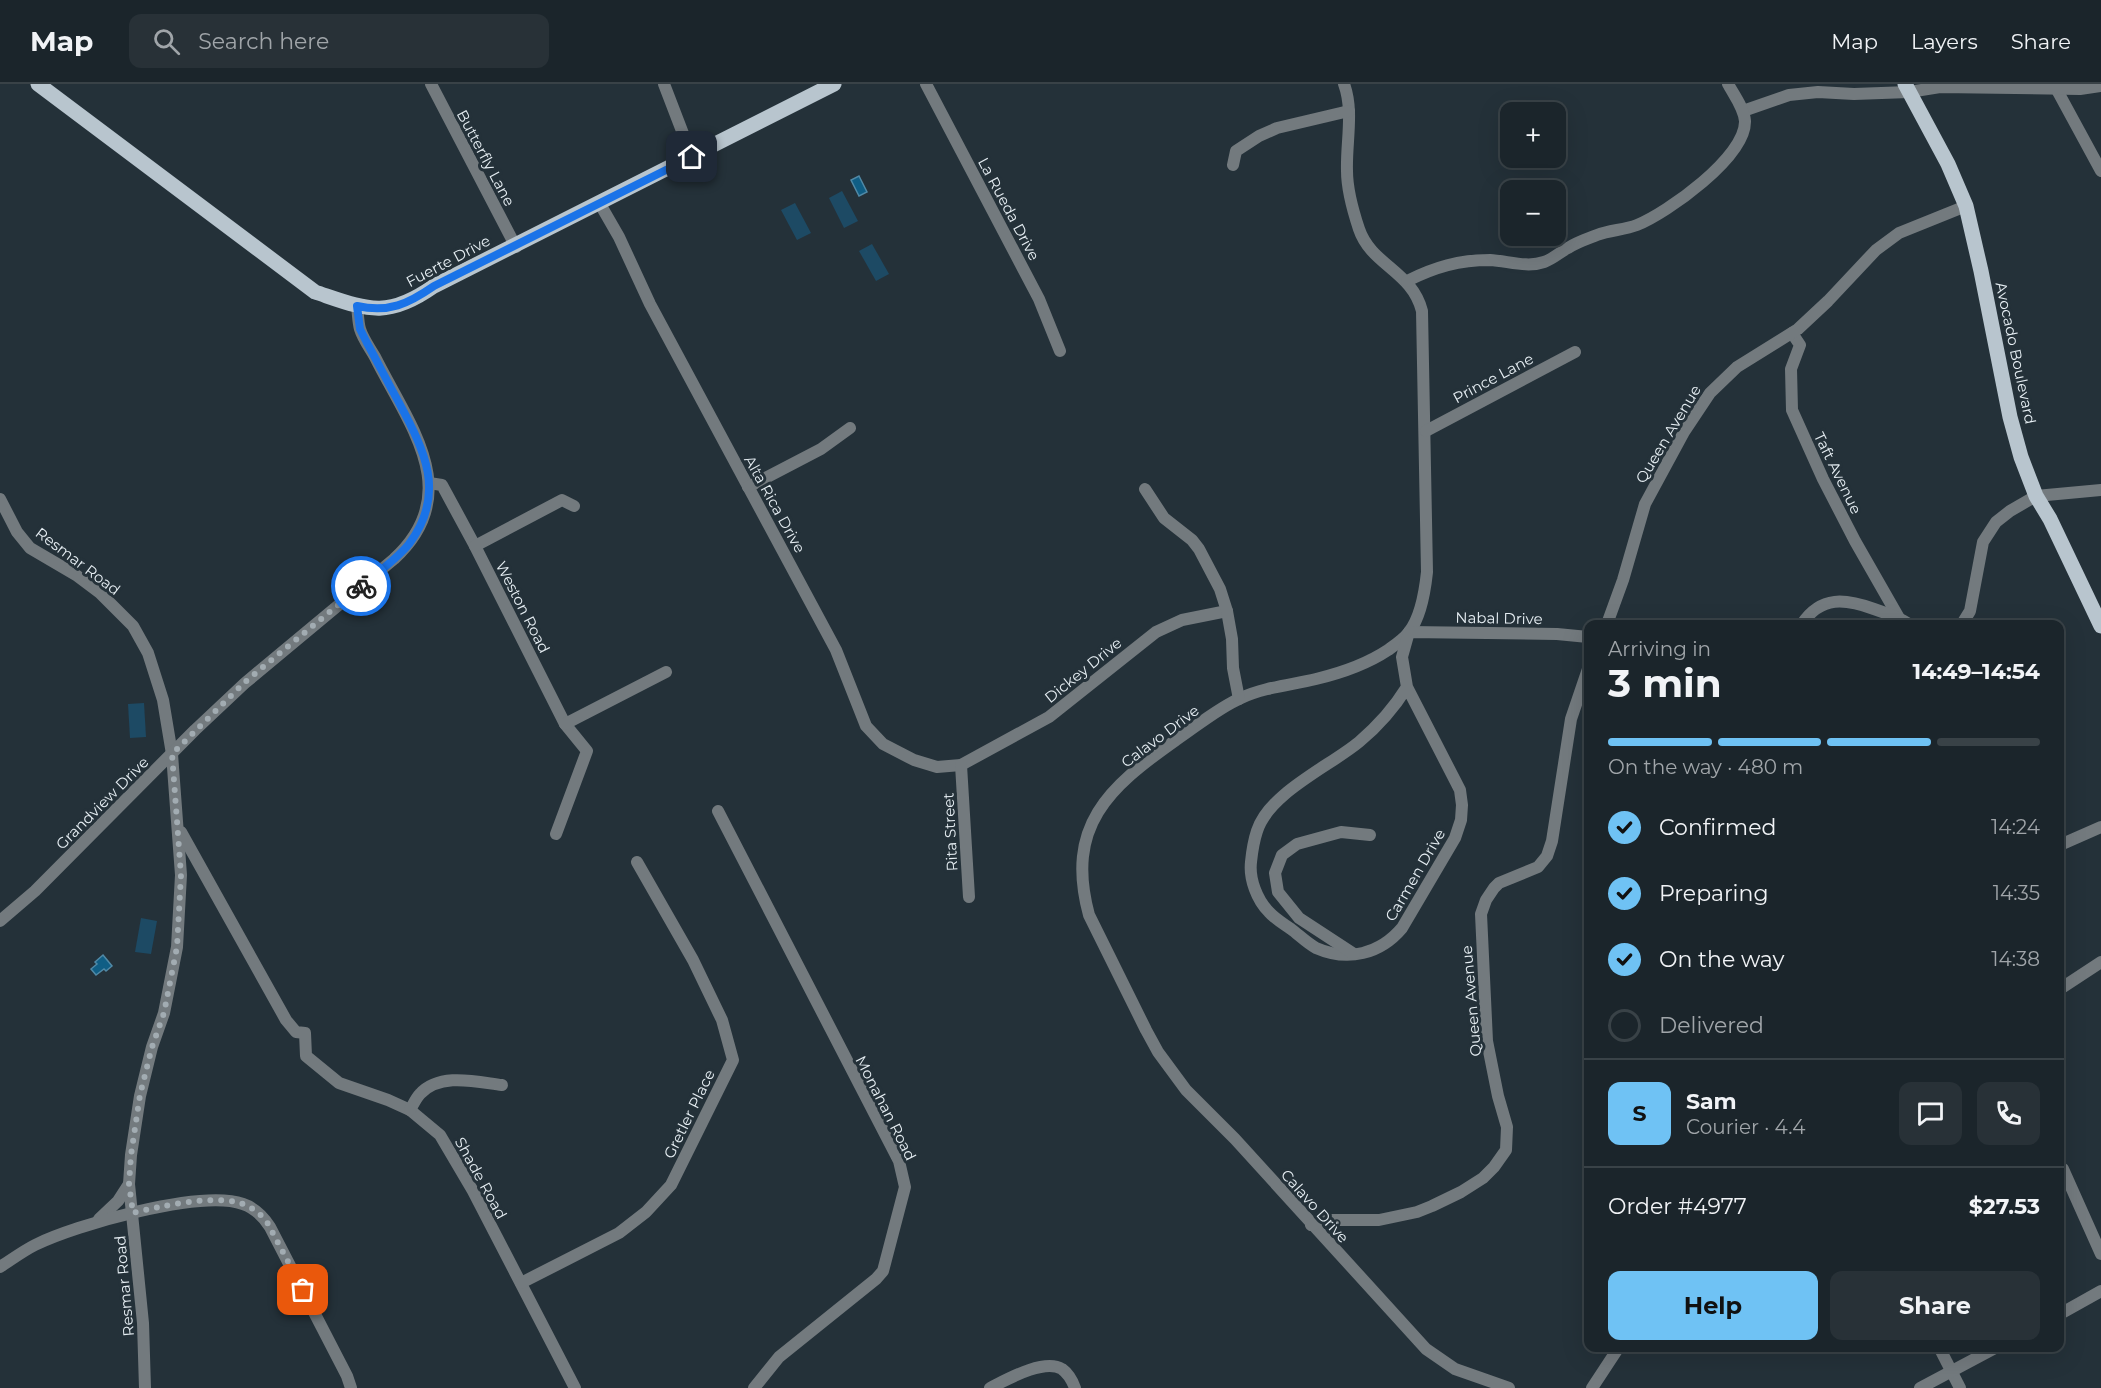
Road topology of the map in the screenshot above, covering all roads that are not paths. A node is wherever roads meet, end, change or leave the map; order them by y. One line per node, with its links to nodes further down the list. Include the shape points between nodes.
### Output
1 (38, 84): 20 (main road, Fuerte Drive, via 315,292)
2 (431, 84): 18 (street, Butterfly Lane)
3 (664, 84): 13 (street)
4 (834, 84): 13 (main road, Fuerte Drive)
5 (926, 84): 22 (street, La Rueda Drive, via 1039,299)
6 (1344, 84): 11 (street)
7 (1728, 84): 12 (street)
8 (2101, 86): 9 (street)
9 (2058, 87): 10 (street); 15 (street)
10 (1907, 88): 12 (street, via 1789,95); 17 (main road, Avocado Boulevard)
11 (1349, 111): 14 (street, via 1259,136 1236,151); 19 (street, via 1346,173 1358,228 1366,246)
12 (1743, 111): 19 (street, via 1745,123 1733,151 1714,172 1654,218 1603,233 1543,262 1452,263)
13 (692, 157): 16 (main road, Fuerte Drive)
14 (1233, 165)
15 (2101, 171)
16 (600, 204): 18 (main road, Fuerte Drive); 27 (street, Alta Rica Drive)
17 (1966, 206): 21 (street, Queen Avenue, via 1899,233 1876,250); 30 (main road, Avocado Boulevard, via 2010,417)
18 (516, 247): 20 (main road, Fuerte Drive, via 397,307)
19 (1407, 281): 25 (street, via 1422,311)
20 (357, 306): 26 (street, Grandview Drive, via 360,329 423,451)
21 (1792, 333): 36 (street, Queen Avenue, via 1727,374 1684,432 1645,504); 39 (street, Taft Avenue, via 1800,345 1791,369 1792,411 1849,531)
22 (1060, 351)
23 (1575, 352): 25 (street, Prince Lane)
24 (850, 428): 27 (street, via 821,449)
25 (1426, 431): 42 (street, via 1427,572 1425,591)
26 (429, 483): 34 (street, Weston Road, via 442,485); 49 (street, Grandview Drive, via 420,525 402,552 245,682)
27 (748, 487): 50 (street, Alta Rica Drive, via 836,650 871,733 914,760 937,767)
28 (1145, 489): 35 (street, via 1164,518 1199,549)
29 (2101, 490): 30 (street)
30 (2036, 496): 40 (street, via 2002,516 1986,535 1970,611); 41 (main road, Avocado Boulevard)
31 (0, 500): 33 (street, Resmar Road)
32 (574, 506): 34 (street, via 562,500)
33 (4, 519): 49 (street, Resmar Road, via 30,548 100,593 132,626 148,653 163,700)
34 (475, 546): 48 (street, Weston Road)
35 (1227, 611): 47 (street); 50 (street, Dickey Drive, via 1182,620 1156,632 1049,717)
36 (1608, 620)
37 (1806, 620): 38 (street, via 1817,608 1838,601 1858,603)
38 (1901, 620)
39 (1903, 620)
40 (1964, 620)
41 (2101, 626)
42 (1409, 632): 43 (street, Nabal Drive); 46 (street, Carmen Drive, via 1402,657); 47 (street, Calavo Drive, via 1363,663)
43 (1584, 637)
44 (666, 672): 48 (street)
45 (1584, 681): 69 (street, Queen Avenue, via 1571,719 1547,856 1538,867 1499,883 1481,914 1487,1041 1507,1127 1506,1150 1484,1178 1417,1212 1379,1220 1325,1220)
46 (1407, 687): 60 (street, Carmen Drive, via 1460,790 1461,820 1455,838 1402,928 1382,946); 60 (street, Carmen Drive, via 1372,730 1273,805 1258,828 1251,863 1257,895 1269,913 1315,947)
47 (1239, 699): 69 (street, Calavo Drive, via 1156,754 1107,799 1096,815 1082,852 1084,896 1089,915 1159,1054 1186,1090)
48 (565, 724): 54 (street, Weston Road, via 587,751)
49 (172, 754): 53 (street, Resmar Road); 59 (street, Grandview Drive)
50 (961, 765): 58 (street, Rita Street)
51 (718, 811): 82 (street, Monahan Road, via 899,1161 905,1188 883,1271 779,1357)
52 (2101, 827): 56 (street)
53 (179, 828): 64 (street, Shade Road, via 286,1020 296,1032 305,1034 306,1056 339,1083); 66 (street, Resmar Road, via 177,947 164,1013 140,1095)
54 (556, 834)
55 (1370, 835): 60 (street, via 1341,832 1297,844 1282,855 1275,873 1278,891 1299,918)
56 (2064, 843)
57 (637, 862): 72 (street, Gretler Place, via 709,993 722,1020 733,1060 662,1196 619,1233)
58 (969, 897)
59 (0, 921)
60 (1355, 955)
61 (2101, 962): 62 (street)
62 (2064, 986)
63 (502, 1085): 64 (street, via 446,1081 429,1086)
64 (410, 1110): 72 (street, Shade Road, via 440,1135)
65 (2064, 1171): 70 (street)
66 (129, 1184): 67 (street, Resmar Road); 68 (street)
67 (133, 1213): 68 (street); 79 (street, Resmar Road); 80 (street, via 182,1203 227,1201 258,1212 275,1237)
68 (97, 1221): 71 (street, via 35,1245)
69 (1311, 1225): 85 (street, Calavo Drive, via 1426,1349 1455,1369)
70 (2101, 1254)
71 (0, 1267)
72 (520, 1283): 81 (street, Shade Road)
73 (2101, 1291): 74 (street)
74 (2064, 1312)
75 (1616, 1352): 86 (street)
76 (1941, 1352): 78 (street)
77 (1987, 1352): 78 (street)
78 (1950, 1371): 87 (street); 88 (street)
79 (145, 1388)
80 (351, 1388)
81 (575, 1388)
82 (754, 1388)
83 (990, 1388): 84 (street, via 1034,1368 1051,1366 1070,1376)
84 (1075, 1388)
85 (1509, 1388)
86 (1592, 1388)
87 (1920, 1388)
88 (1960, 1388)

